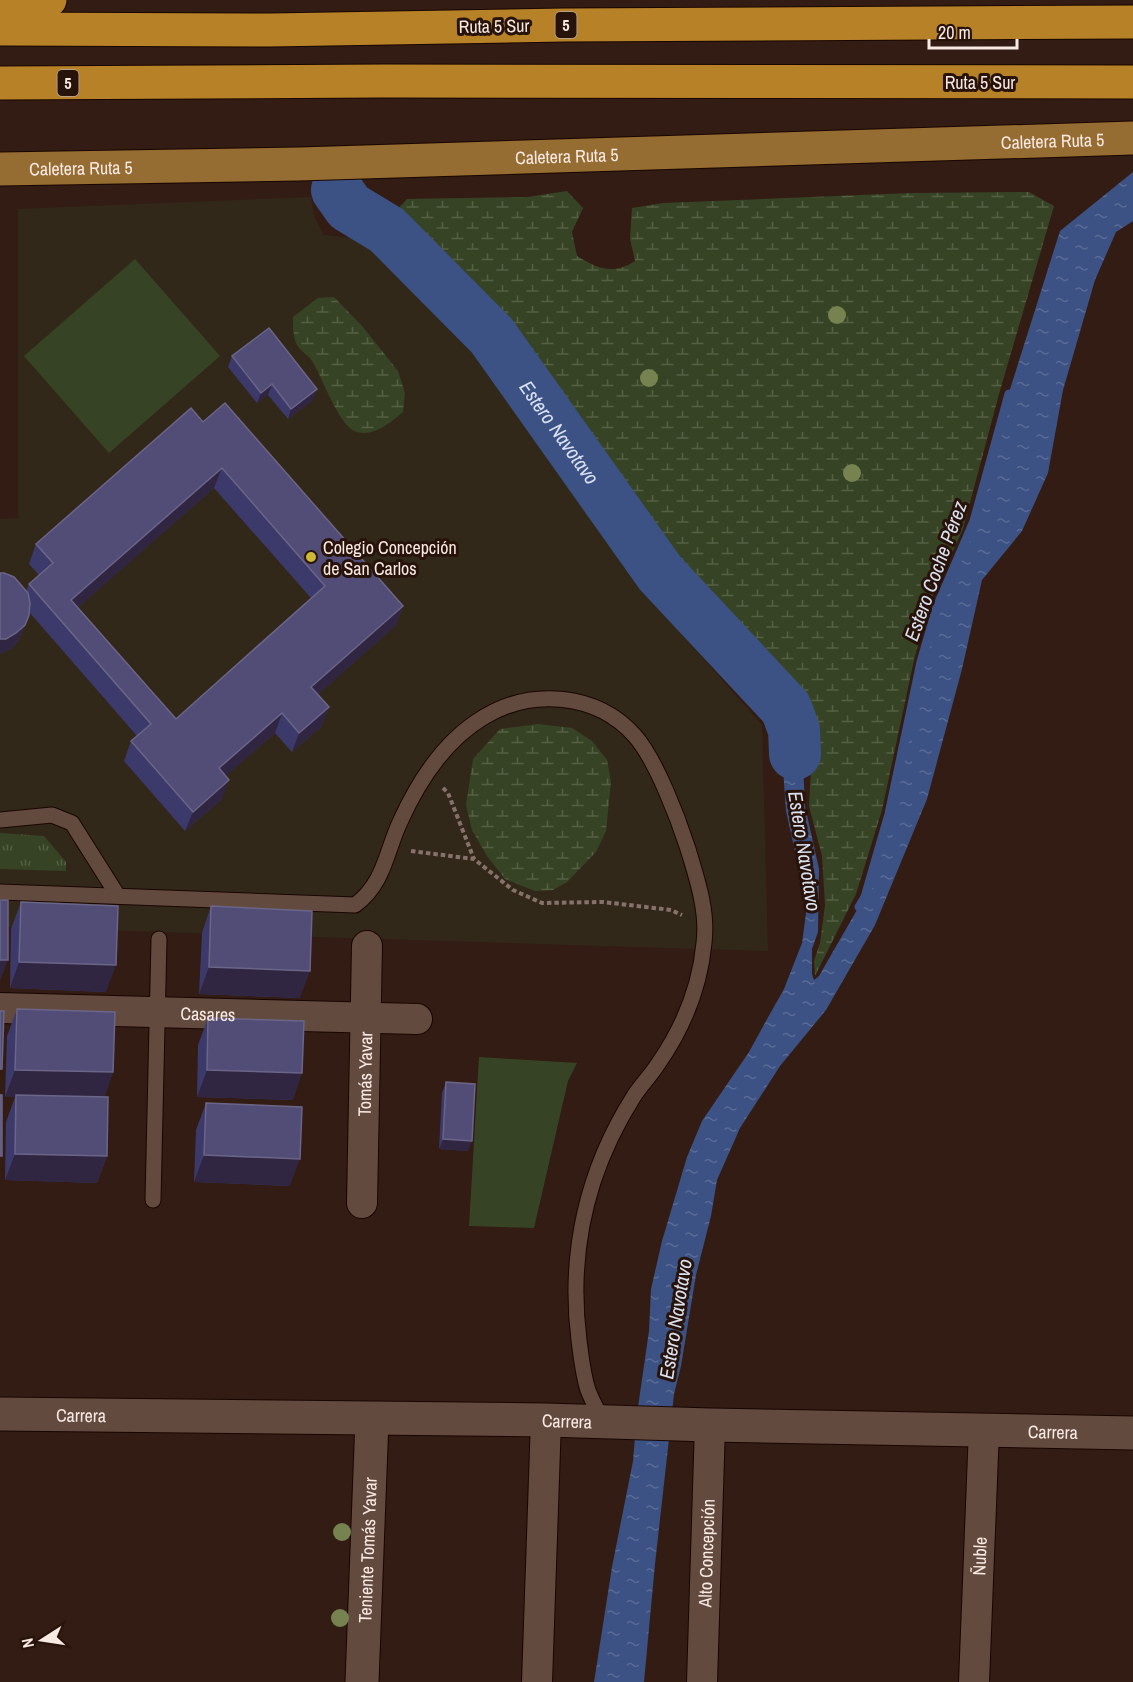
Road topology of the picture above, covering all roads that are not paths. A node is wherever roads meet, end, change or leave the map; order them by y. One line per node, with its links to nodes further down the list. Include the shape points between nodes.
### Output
1 (50, 0): 2 (highway)
2 (0, 9)
3 (1133, 22): 4 (highway, Ruta 5 Sur / 5)
4 (0, 29)
5 (1133, 82): 6 (highway, Ruta 5 Sur / 5)
6 (0, 83)
7 (1133, 138): 8 (main road, Caletera Ruta 5)
8 (0, 169)
9 (0, 820): 11 (lane, via 52,815 72,823)
10 (0, 892): 11 (lane)
11 (118, 896): 23 (lane, via 355,905 373,889 404,814 429,771 474,724 518,702 555,698 573,700 622,723 648,754 683,834 702,897 705,926 702,961 687,1011 658,1065 618,1123 602,1155 584,1211 576,1260 580,1355 588,1390)
12 (159, 939): 15 (lane)
13 (367, 946): 16 (street, Tomás Yavar)
14 (0, 1008): 15 (street, Casares)
15 (158, 1011): 16 (street, Casares); 18 (lane)
16 (365, 1016): 17 (street, Casares); 19 (street, Tomás Yavar)
17 (417, 1019)
18 (153, 1200)
19 (362, 1203)
20 (0, 1414): 21 (street, Carrera)
21 (372, 1419): 22 (street, Carrera); 27 (street, Teniente Tomás Yavar)
22 (546, 1420): 23 (street, Carrera); 28 (street)
23 (613, 1422): 24 (street, Carrera)
24 (699, 1425): 25 (street, Carrera); 29 (street, Alto Concepción)
25 (984, 1429): 26 (street, Carrera); 30 (street, Ñuble)
26 (1133, 1433)
27 (362, 1682)
28 (537, 1682)
29 (702, 1682)
30 (974, 1682)

